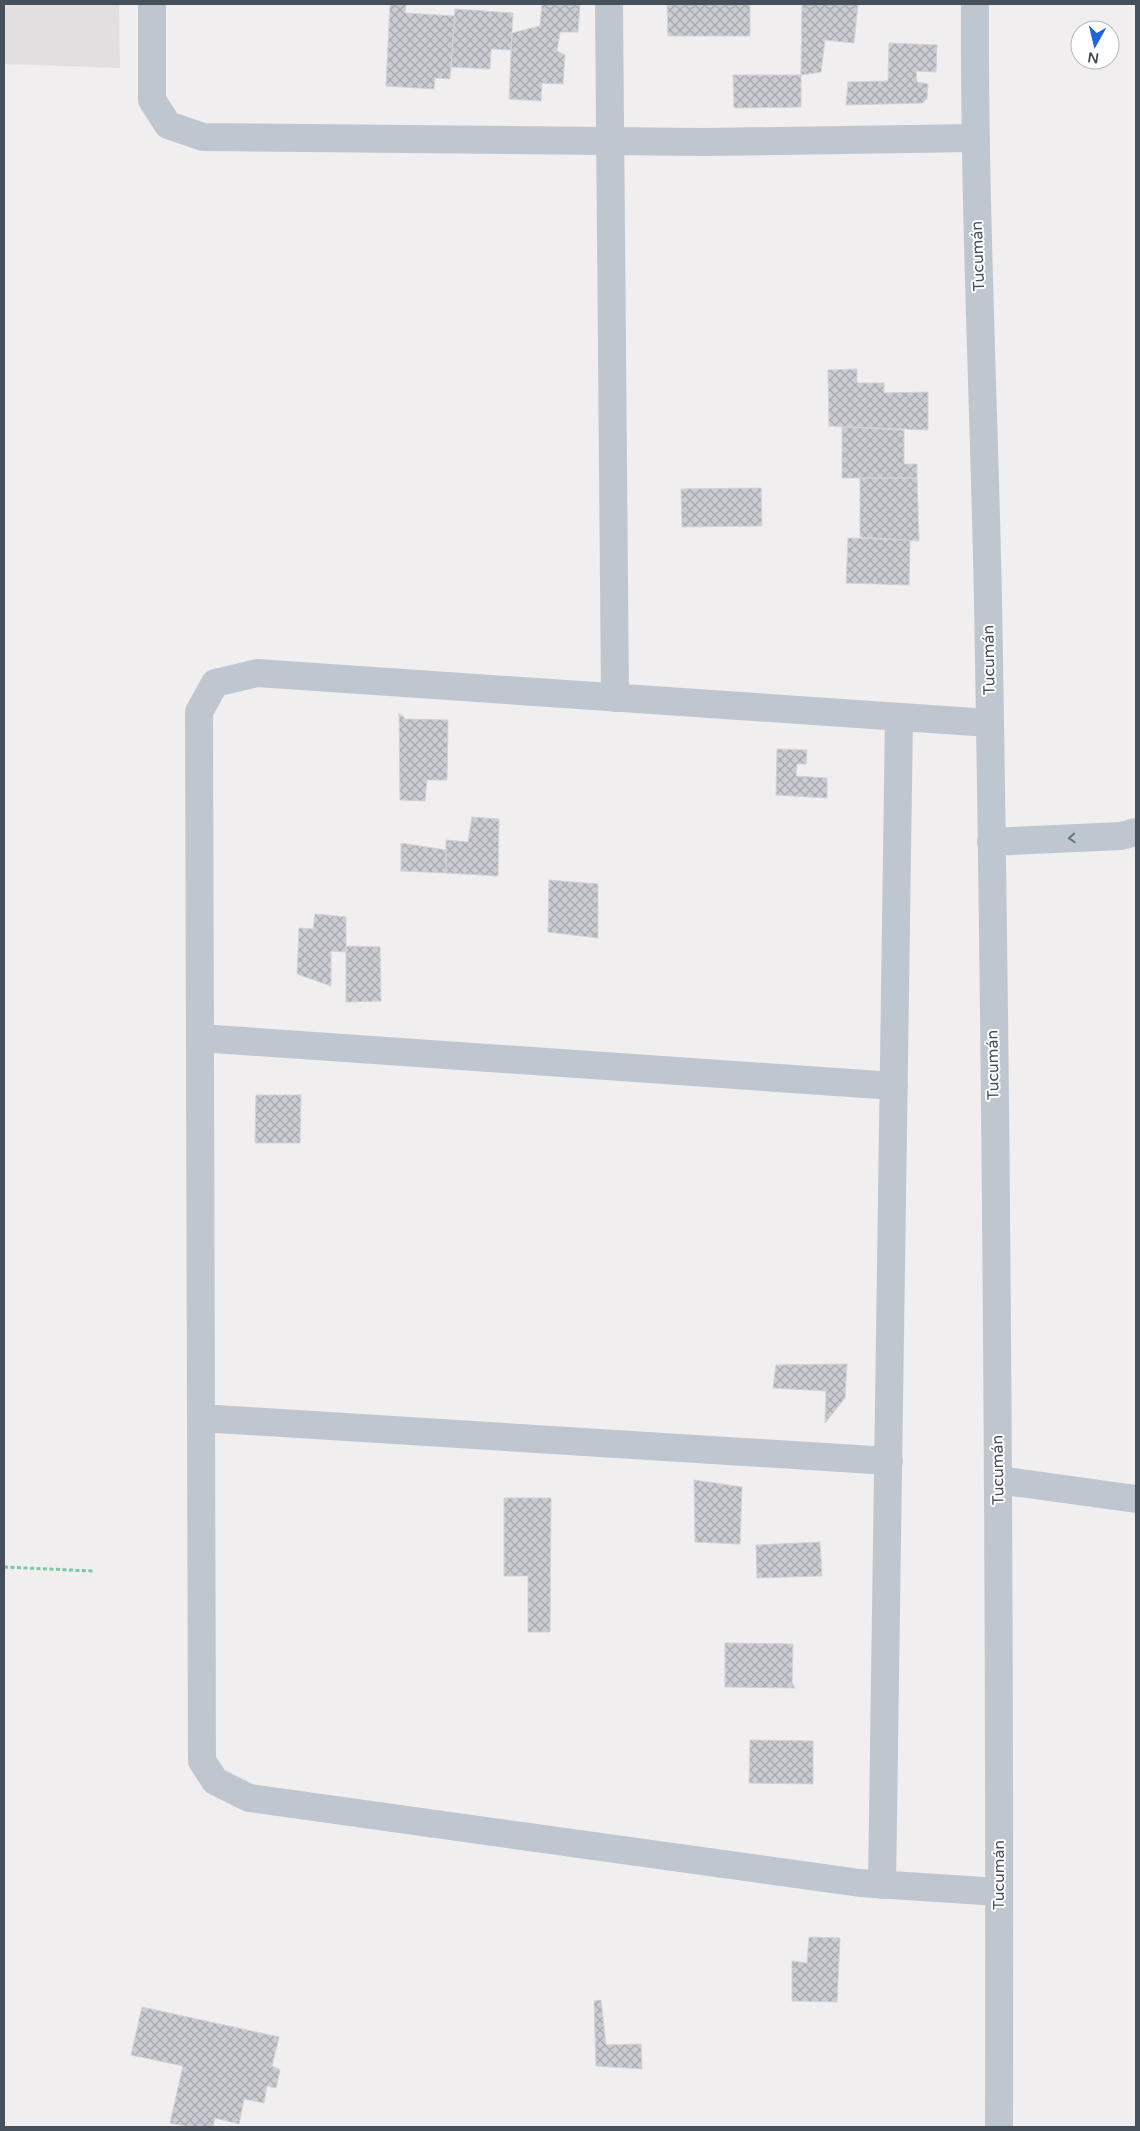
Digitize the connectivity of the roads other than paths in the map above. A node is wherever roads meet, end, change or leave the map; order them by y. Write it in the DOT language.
graph roads {
  1 [pos="152,4"];
  2 [pos="609,4"];
  3 [pos="975,4"];
  4 [pos="975,138"];
  5 [pos="612,140"];
  6 [pos="614,698"];
  7 [pos="899,717"];
  8 [pos="989,723"];
  9 [pos="1131,841"];
  10 [pos="991,842"];
  11 [pos="200,1038"];
  12 [pos="894,1086"];
  13 [pos="201,1418"];
  14 [pos="888,1461"];
  15 [pos="998,1480"];
  16 [pos="1136,1500"];
  17 [pos="882,1884"];
  18 [pos="999,1892"];
  19 [pos="999,2127"];
  1 -- 5 [label="street"];
  2 -- 5 [label="street"];
  3 -- 4 [label="street, Tucumán"];
  4 -- 5 [label="street"];
  4 -- 8 [label="street, Tucumán"];
  5 -- 6 [label="street"];
  6 -- 7 [label="street"];
  6 -- 11 [label="street"];
  7 -- 8 [label="street"];
  7 -- 12 [label="street"];
  8 -- 10 [label="street, Tucumán"];
  9 -- 10 [label="street, one-way"];
  10 -- 15 [label="street, Tucumán"];
  11 -- 12 [label="street"];
  11 -- 13 [label="street"];
  12 -- 14 [label="street"];
  13 -- 14 [label="street"];
  13 -- 17 [label="street"];
  14 -- 17 [label="street"];
  15 -- 16 [label="street"];
  15 -- 18 [label="street, Tucumán"];
  17 -- 18 [label="street"];
  18 -- 19 [label="street, Tucumán"];
}
